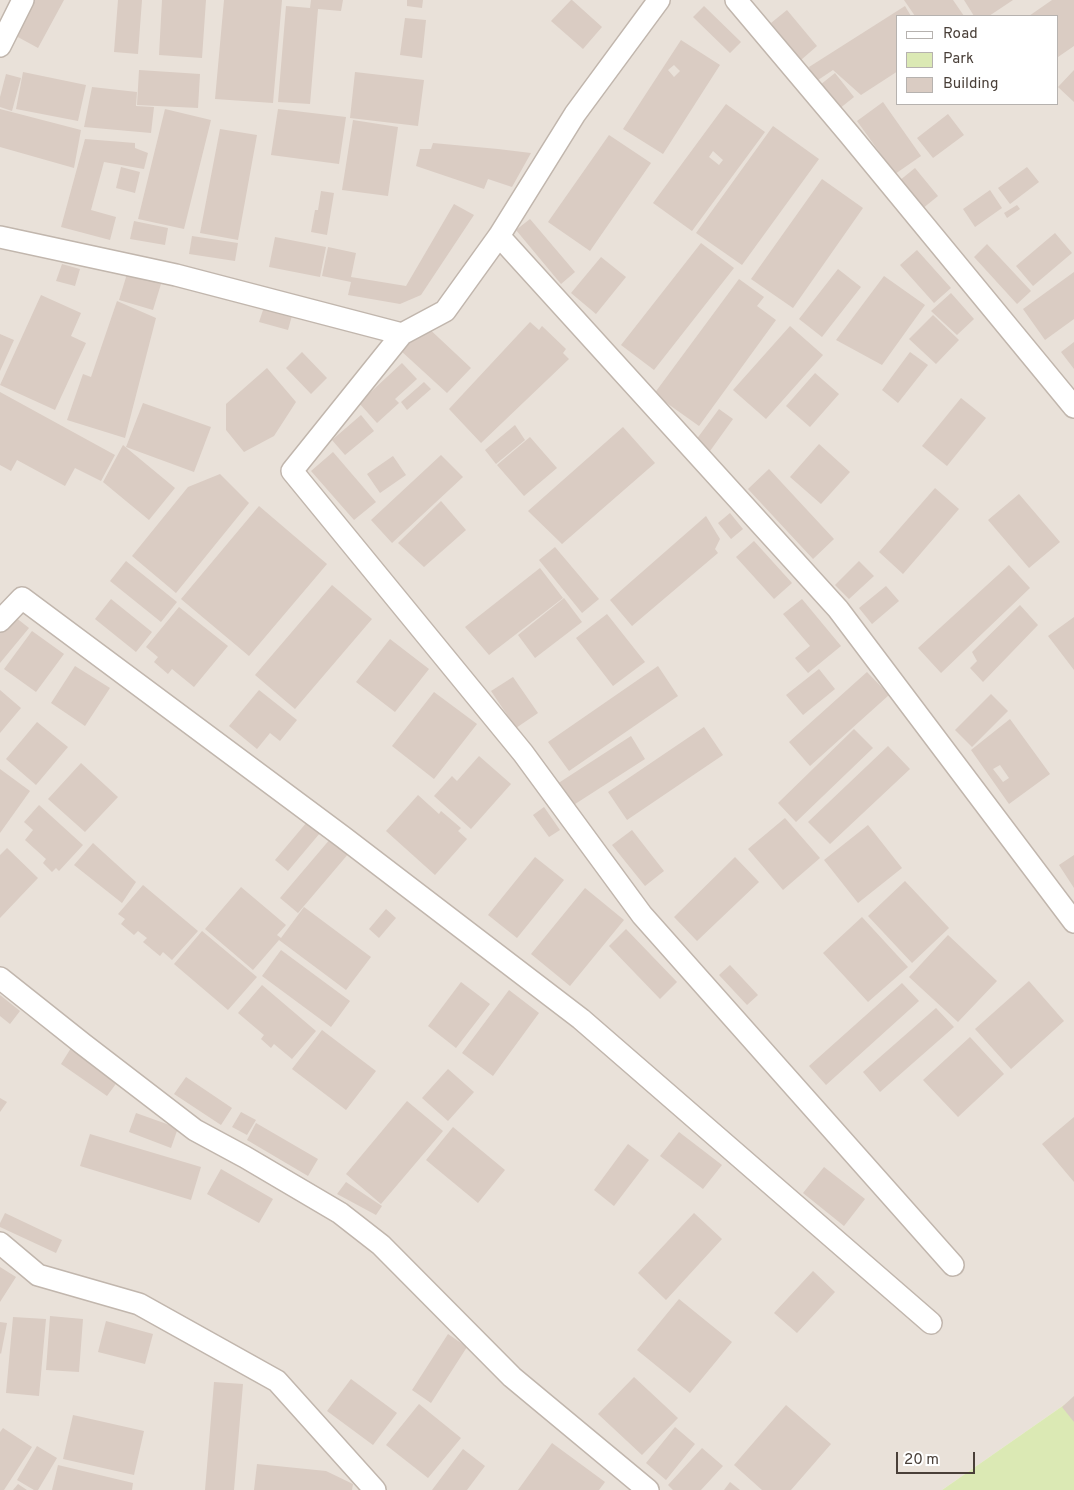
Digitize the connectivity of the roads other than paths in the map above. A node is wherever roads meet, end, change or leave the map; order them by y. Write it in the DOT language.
graph roads {
  1 [pos="24,0"];
  2 [pos="659,0"];
  3 [pos="736,0"];
  4 [pos="0,46"];
  5 [pos="500,236"];
  6 [pos="0,237"];
  7 [pos="402,334"];
  8 [pos="1074,407"];
  9 [pos="0,621"];
  10 [pos="1074,922"];
  11 [pos="0,978"];
  12 [pos="0,1243"];
  13 [pos="953,1265"];
  14 [pos="931,1324"];
  15 [pos="374,1490"];
  16 [pos="648,1490"];
  1 -- 4 [label="street"];
  2 -- 5 [label="street"];
  3 -- 8 [label="street"];
  5 -- 7 [label="street"];
  5 -- 10 [label="street"];
  6 -- 7 [label="street"];
  7 -- 13 [label="street"];
  9 -- 14 [label="street"];
  11 -- 16 [label="street"];
  12 -- 15 [label="street"];
}
